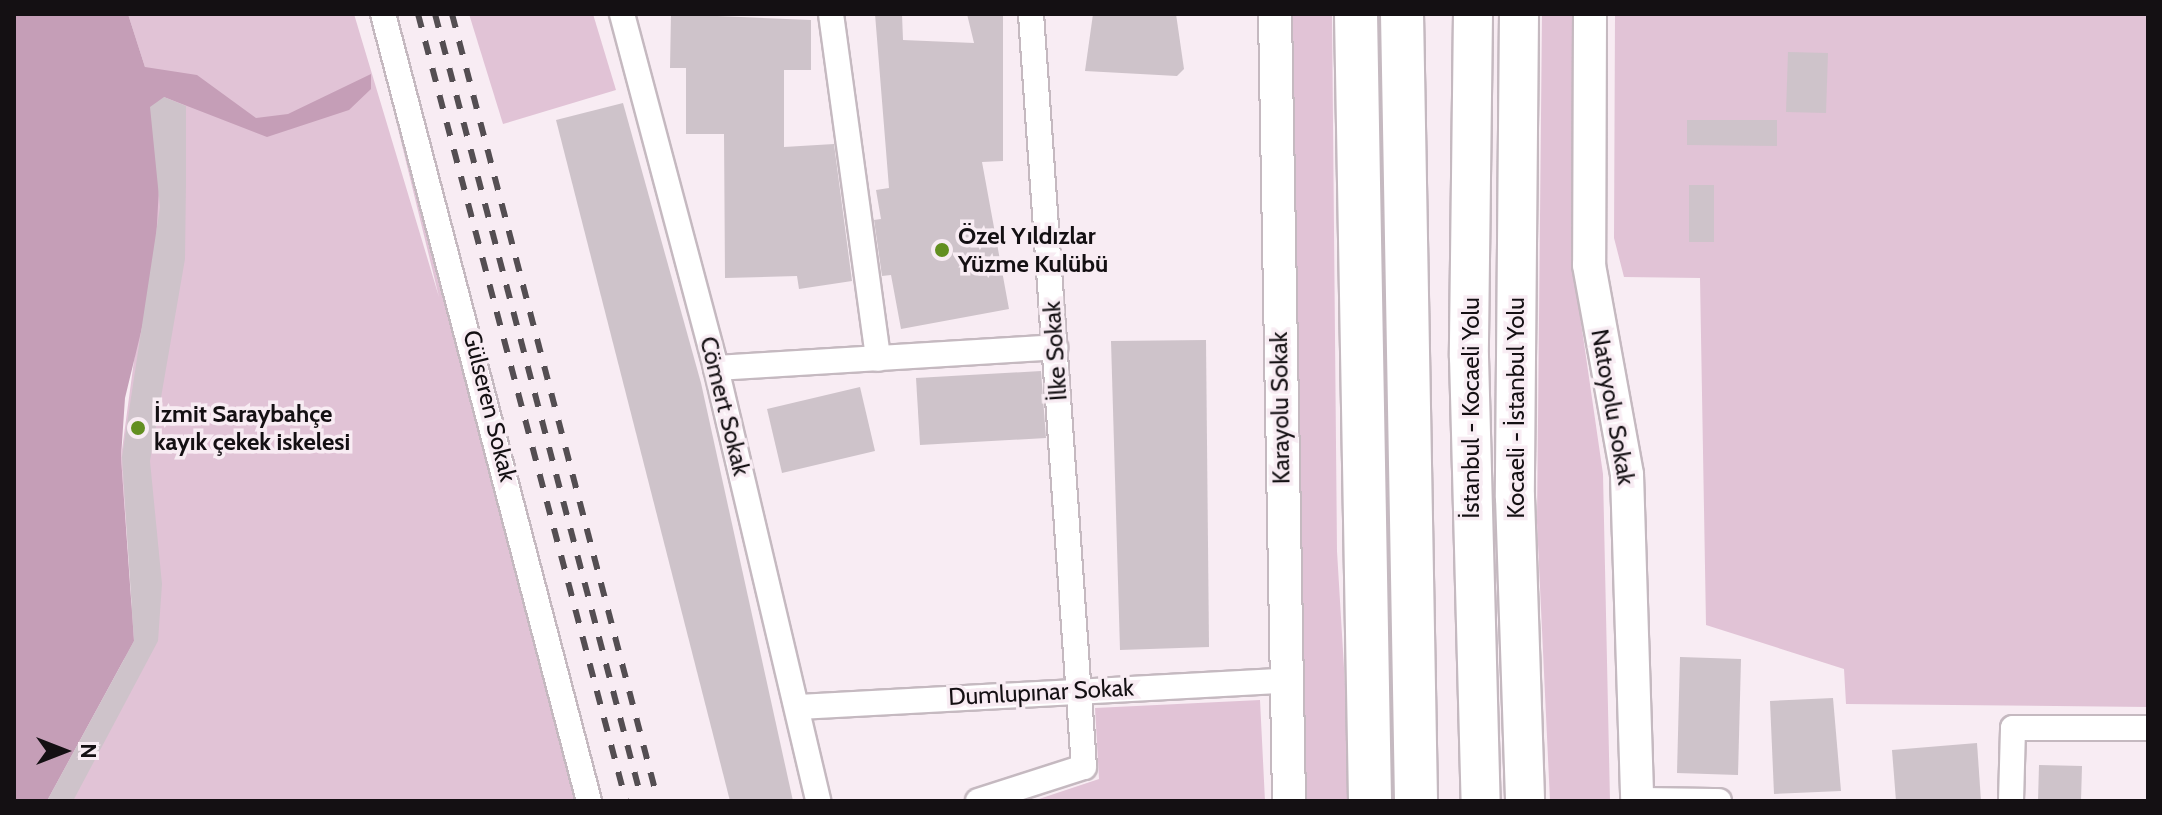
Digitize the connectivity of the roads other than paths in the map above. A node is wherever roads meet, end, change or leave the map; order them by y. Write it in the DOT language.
graph roads {
  1 [pos="383,14"];
  2 [pos="622,14"];
  3 [pos="831,14"];
  4 [pos="1031,14"];
  5 [pos="1275,14"];
  6 [pos="1356,14"];
  7 [pos="1402,14"];
  8 [pos="1473,14"];
  9 [pos="1519,14"];
  10 [pos="1590,14"];
  11 [pos="1055,347"];
  12 [pos="878,359"];
  13 [pos="716,368"];
  14 [pos="1284,681"];
  15 [pos="1080,688"];
  16 [pos="797,707"];
  17 [pos="2148,728"];
  18 [pos="1637,800"];
  19 [pos="589,801"];
  20 [pos="818,801"];
  21 [pos="978,801"];
  22 [pos="1289,801"];
  23 [pos="1370,801"];
  24 [pos="1416,801"];
  25 [pos="1481,801"];
  26 [pos="1525,801"];
  27 [pos="1719,801"];
  28 [pos="2011,801"];
  1 -- 19 [label="street, Gülseren Sokak"];
  2 -- 13 [label="street, Cömert Sokak"];
  3 -- 12 [label="street"];
  4 -- 11 [label="street, İlke Sokak"];
  5 -- 14 [label="main road, Karayolu Sokak"];
  6 -- 23 [label="highway"];
  7 -- 24 [label="highway"];
  8 -- 25 [label="highway, İstanbul - Kocaeli Yolu"];
  9 -- 26 [label="highway, Kocaeli - İstanbul Yolu"];
  10 -- 18 [label="main road, Natoyolu Sokak"];
  11 -- 12 [label="street"];
  11 -- 15 [label="street, İlke Sokak"];
  12 -- 13 [label="street"];
  13 -- 16 [label="street, Cömert Sokak"];
  14 -- 15 [label="street, Dumlupınar Sokak"];
  14 -- 22 [label="main road, Karayolu Sokak"];
  15 -- 16 [label="street, Dumlupınar Sokak"];
  15 -- 21 [label="street, İlke Sokak"];
  16 -- 20 [label="street, Cömert Sokak"];
  17 -- 28 [label="street"];
  18 -- 27 [label="street"];
}
